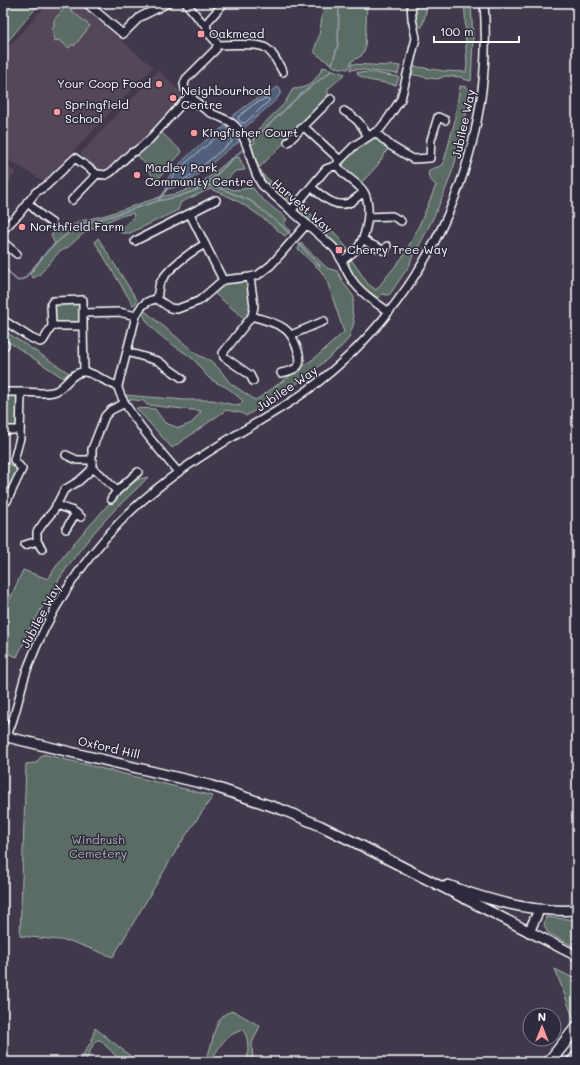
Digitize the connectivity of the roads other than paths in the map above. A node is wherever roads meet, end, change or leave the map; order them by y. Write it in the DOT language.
graph roads {
  1 [pos="86,3"];
  2 [pos="168,3"];
  3 [pos="186,3"];
  4 [pos="224,3"];
  5 [pos="411,3"];
  6 [pos="484,3"];
  7 [pos="206,25"];
  8 [pos="217,45"];
  9 [pos="283,72"];
  10 [pos="190,95"];
  11 [pos="331,98"];
  12 [pos="344,111"];
  13 [pos="445,120"];
  14 [pos="304,126"];
  15 [pos="376,132"];
  16 [pos="368,137"];
  17 [pos="288,142"];
  18 [pos="338,162"];
  19 [pos="97,174"];
  20 [pos="311,187"];
  21 [pos="364,192"];
  22 [pos="72,200"];
  23 [pos="216,200"];
  24 [pos="27,202"];
  25 [pos="291,211"];
  26 [pos="190,214"];
  27 [pos="368,216"];
  28 [pos="401,221"];
  29 [pos="52,222"];
  30 [pos="307,224"];
  31 [pos="3,230"];
  32 [pos="363,239"];
  33 [pos="135,241"];
  34 [pos="3,242"];
  35 [pos="205,244"];
  36 [pos="388,246"];
  37 [pos="17,254"];
  38 [pos="342,261"];
  39 [pos="250,277"];
  40 [pos="223,280"];
  41 [pos="157,299"];
  42 [pos="389,312"];
  43 [pos="83,313"];
  44 [pos="136,316"];
  45 [pos="252,316"];
  46 [pos="3,320"];
  47 [pos="324,321"];
  48 [pos="52,326"];
  49 [pos="83,326"];
  50 [pos="291,335"];
  51 [pos="127,352"];
  52 [pos="84,372"];
  53 [pos="281,374"];
  54 [pos="182,378"];
  55 [pos="253,381"];
  56 [pos="118,386"];
  57 [pos="3,392"];
  58 [pos="22,392"];
  59 [pos="125,403"];
  60 [pos="3,430"];
  61 [pos="20,430"];
  62 [pos="66,455"];
  63 [pos="92,464"];
  64 [pos="138,472"];
  65 [pos="178,472"];
  66 [pos="117,491"];
  67 [pos="3,499"];
  68 [pos="111,499"];
  69 [pos="56,505"];
  70 [pos="66,529"];
  71 [pos="36,541"];
  72 [pos="25,545"];
  73 [pos="42,549"];
  74 [pos="4,738"];
  75 [pos="426,880"];
  76 [pos="539,910"];
  77 [pos="577,910"];
  78 [pos="529,932"];
  79 [pos="577,956"];
  80 [pos="577,1027"];
  81 [pos="577,1057"];
  82 [pos="549,1062"];
  83 [pos="572,1062"];
  1 -- 2 [label="street"];
  3 -- 7 [label="street"];
  4 -- 7 [label="street"];
  5 -- 15 [label="street"];
  6 -- 42 [label="street, Jubilee Way"];
  7 -- 8 [label="street"];
  8 -- 9 [label="street"];
  8 -- 10 [label="street"];
  10 -- 19 [label="street"];
  10 -- 25 [label="street, Harvest Way"];
  11 -- 14 [label="street"];
  12 -- 16 [label="street"];
  13 -- 15 [label="street"];
  14 -- 17 [label="street"];
  14 -- 18 [label="street"];
  15 -- 16 [label="street"];
  16 -- 18 [label="street"];
  18 -- 20 [label="street"];
  18 -- 21 [label="street"];
  19 -- 22 [label="street"];
  19 -- 24 [label="street"];
  20 -- 21 [label="street"];
  20 -- 25 [label="street"];
  21 -- 27 [label="street"];
  23 -- 26 [label="street"];
  24 -- 29 [label="street"];
  24 -- 31 [label="street"];
  25 -- 30 [label="street, Harvest Way"];
  26 -- 33 [label="street"];
  26 -- 35 [label="street"];
  27 -- 28 [label="street"];
  27 -- 32 [label="street"];
  30 -- 38 [label="street, Harvest Way"];
  30 -- 39 [label="street"];
  32 -- 36 [label="street"];
  32 -- 38 [label="street"];
  34 -- 37 [label="street"];
  35 -- 40 [label="street"];
  35 -- 41 [label="street"];
  38 -- 42 [label="street, Harvest Way"];
  39 -- 40 [label="street"];
  39 -- 45 [label="street"];
  40 -- 41 [label="street"];
  41 -- 44 [label="street"];
  42 -- 65 [label="street, Jubilee Way"];
  43 -- 44 [label="street"];
  43 -- 48 [label="street"];
  43 -- 49 [label="street"];
  44 -- 51 [label="street"];
  45 -- 50 [label="street"];
  45 -- 55 [label="street"];
  46 -- 48 [label="street"];
  47 -- 50 [label="street"];
  48 -- 49 [label="street"];
  49 -- 52 [label="street"];
  50 -- 53 [label="street"];
  51 -- 54 [label="street"];
  51 -- 56 [label="street"];
  52 -- 56 [label="street"];
  52 -- 58 [label="street"];
  56 -- 59 [label="street"];
  57 -- 58 [label="street"];
  58 -- 61 [label="street"];
  59 -- 63 [label="street"];
  59 -- 65 [label="street"];
  60 -- 61 [label="street"];
  61 -- 67 [label="street"];
  62 -- 63 [label="street"];
  63 -- 66 [label="street"];
  63 -- 69 [label="street"];
  64 -- 66 [label="street"];
  65 -- 74 [label="street, Jubilee Way"];
  66 -- 68 [label="street"];
  69 -- 70 [label="street"];
  69 -- 71 [label="street"];
  71 -- 72 [label="street"];
  71 -- 73 [label="street"];
  74 -- 75 [label="main road, Oxford Hill"];
  75 -- 76 [label="main road"];
  75 -- 78 [label="main road, Oxford Hill"];
  76 -- 77 [label="main road"];
  76 -- 78 [label="main road"];
  78 -- 79 [label="main road, Oxford Hill"];
  80 -- 82 [label="highway"];
  81 -- 83 [label="highway"];
}
